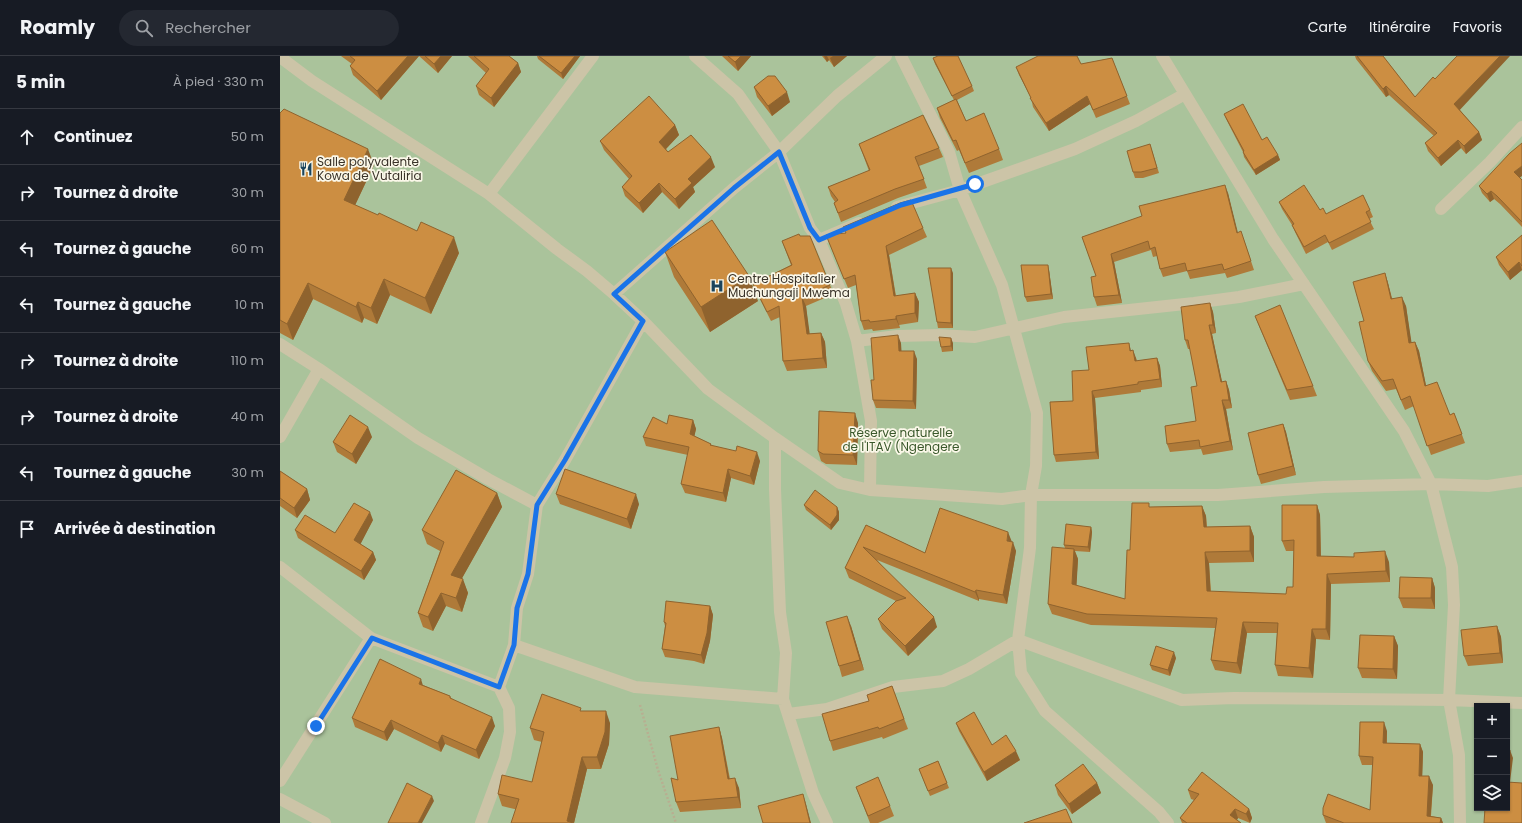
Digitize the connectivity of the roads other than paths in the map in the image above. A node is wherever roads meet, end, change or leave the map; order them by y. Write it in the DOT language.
graph roads {
  1 [pos="593,56"];
  2 [pos="695,56"];
  3 [pos="886,56"];
  4 [pos="901,56"];
  5 [pos="1162,56"];
  6 [pos="280,57"];
  7 [pos="1185,94"];
  8 [pos="1522,127"];
  9 [pos="779,152"];
  10 [pos="960,190"];
  11 [pos="489,194"];
  12 [pos="1441,209"];
  13 [pos="887,211"];
  14 [pos="866,220"];
  15 [pos="819,240"];
  16 [pos="1304,284"];
  17 [pos="614,294"];
  18 [pos="643,321"];
  19 [pos="1014,328"];
  20 [pos="857,341"];
  21 [pos="280,344"];
  22 [pos="319,369"];
  23 [pos="280,437"];
  24 [pos="775,438"];
  25 [pos="1522,481"];
  26 [pos="1431,484"];
  27 [pos="870,490"];
  28 [pos="1031,495"];
  29 [pos="537,505"];
  30 [pos="280,568"];
  31 [pos="372,638"];
  32 [pos="1018,640"];
  33 [pos="514,645"];
  34 [pos="499,687"];
  35 [pos="783,699"];
  36 [pos="1449,700"];
  37 [pos="1522,702"];
  38 [pos="788,714"];
  39 [pos="280,781"];
  40 [pos="280,799"];
  41 [pos="325,823"];
  42 [pos="481,823"];
  43 [pos="827,823"];
  44 [pos="1168,823"];
  45 [pos="1460,823"];
  1 -- 11 [label="street"];
  2 -- 9 [label="street"];
  3 -- 9 [label="street"];
  4 -- 10 [label="street"];
  5 -- 7 [label="street"];
  6 -- 11 [label="street"];
  7 -- 10 [label="street"];
  7 -- 16 [label="street"];
  8 -- 12 [label="street"];
  9 -- 15 [label="street"];
  9 -- 17 [label="street"];
  10 -- 13 [label="street"];
  10 -- 19 [label="street"];
  11 -- 17 [label="street"];
  14 -- 15 [label="street"];
  15 -- 20 [label="street"];
  16 -- 19 [label="street"];
  16 -- 26 [label="street"];
  17 -- 18 [label="street"];
  18 -- 24 [label="street"];
  18 -- 29 [label="street"];
  19 -- 20 [label="street"];
  19 -- 28 [label="street"];
  20 -- 27 [label="street"];
  21 -- 22 [label="street"];
  22 -- 23 [label="street"];
  22 -- 29 [label="street"];
  24 -- 27 [label="street"];
  24 -- 35 [label="street"];
  25 -- 26 [label="street"];
  26 -- 28 [label="street"];
  26 -- 36 [label="street"];
  27 -- 28 [label="street"];
  28 -- 32 [label="street"];
  29 -- 33 [label="street"];
  30 -- 31 [label="street"];
  31 -- 34 [label="street"];
  31 -- 39 [label="street"];
  32 -- 36 [label="street"];
  32 -- 38 [label="street"];
  32 -- 44 [label="street"];
  33 -- 34 [label="street"];
  33 -- 35 [label="street"];
  34 -- 42 [label="street"];
  35 -- 38 [label="street"];
  36 -- 37 [label="street"];
  36 -- 45 [label="street"];
  38 -- 43 [label="street"];
  40 -- 41 [label="street"];
}
